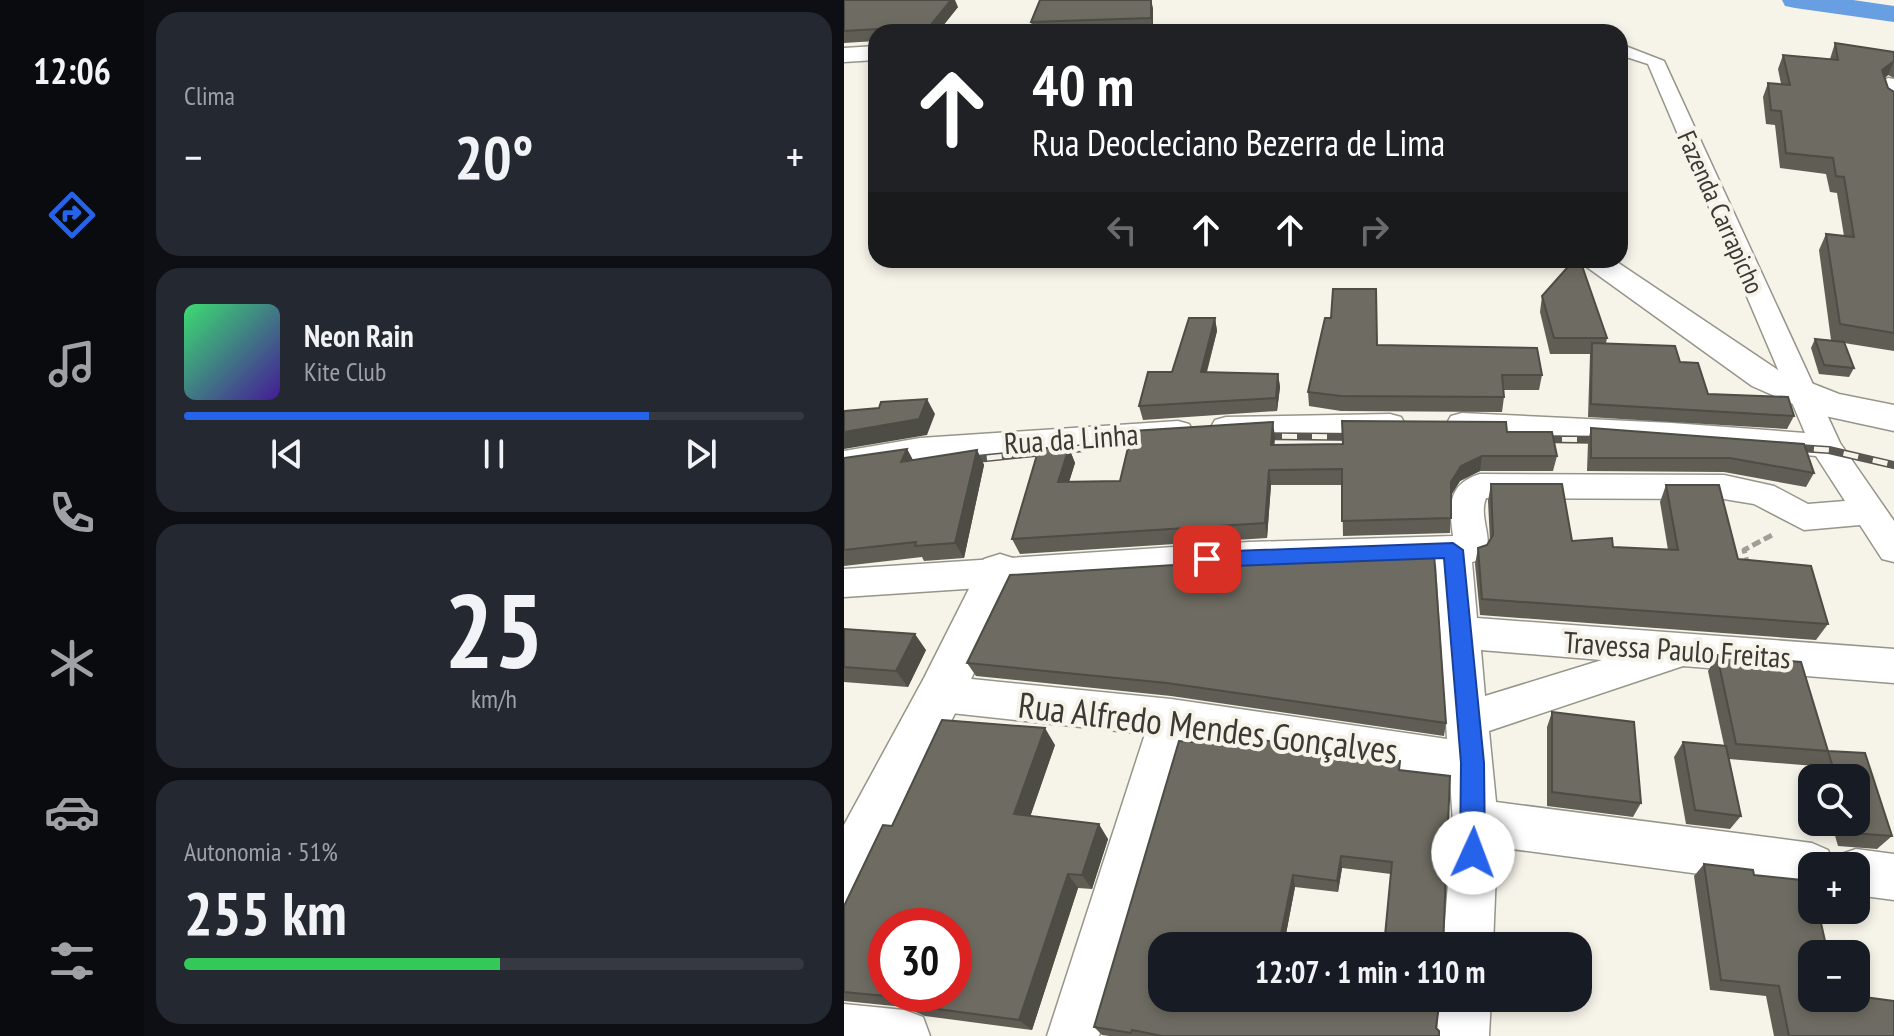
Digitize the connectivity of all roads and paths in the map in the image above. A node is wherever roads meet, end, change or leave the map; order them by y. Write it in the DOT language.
graph roads {
  1 [pos="1628,52"];
  2 [pos="868,54"];
  3 [pos="844,55"];
  4 [pos="1605,268"];
  5 [pos="1801,396"];
  6 [pos="1894,418"];
  7 [pos="1826,446"];
  8 [pos="844,462"];
  9 [pos="1869,512"];
  10 [pos="1894,549"];
  11 [pos="1453,550"];
  12 [pos="1744,550"];
  13 [pos="1000,571"];
  14 [pos="1751,581"];
  15 [pos="844,583"];
  16 [pos="1461,633"];
  17 [pos="1684,652"];
  18 [pos="1894,666"];
  19 [pos="942,694"];
  20 [pos="1171,718"];
  21 [pos="1469,719"];
  22 [pos="1472,763"];
  23 [pos="1475,822"];
  24 [pos="1798,864"];
  25 [pos="1870,874"];
  26 [pos="1894,877"];
  27 [pos="844,883"];
  28 [pos="1469,932"];
  29 [pos="1464,1012"];
  30 [pos="844,1030"];
  31 [pos="904,1036"];
  32 [pos="1073,1036"];
  33 [pos="1463,1036"];
  1 -- 5 [label="street, Fazenda Carrapicho"];
  2 -- 3 [label="main road"];
  4 -- 5 [label="main road"];
  5 -- 6 [label="main road"];
  5 -- 7 [label="street, Fazenda Carrapicho"];
  7 -- 8 [label="street, Rua da Linha"];
  7 -- 9 [label="street, Fazenda Carrapicho"];
  9 -- 10 [label="street, Fazenda Carrapicho"];
  9 -- 11 [label="street"];
  11 -- 13 [label="street"];
  11 -- 16 [label="street"];
  12 -- 14 [label="path"];
  13 -- 15 [label="street"];
  13 -- 19 [label="street"];
  16 -- 17 [label="street, Travessa Paulo Freitas"];
  16 -- 21 [label="street"];
  17 -- 18 [label="street, Travessa Paulo Freitas"];
  17 -- 21 [label="street"];
  19 -- 20 [label="street, Rua Alfredo Mendes Gonçalves"];
  19 -- 27 [label="street"];
  20 -- 22 [label="street, Rua Alfredo Mendes Gonçalves"];
  20 -- 32 [label="street"];
  21 -- 22 [label="street"];
  22 -- 23 [label="street"];
  23 -- 24 [label="street"];
  23 -- 28 [label="street"];
  25 -- 26 [label="street"];
  29 -- 33 [label="street"];
  30 -- 31 [label="street"];
}
